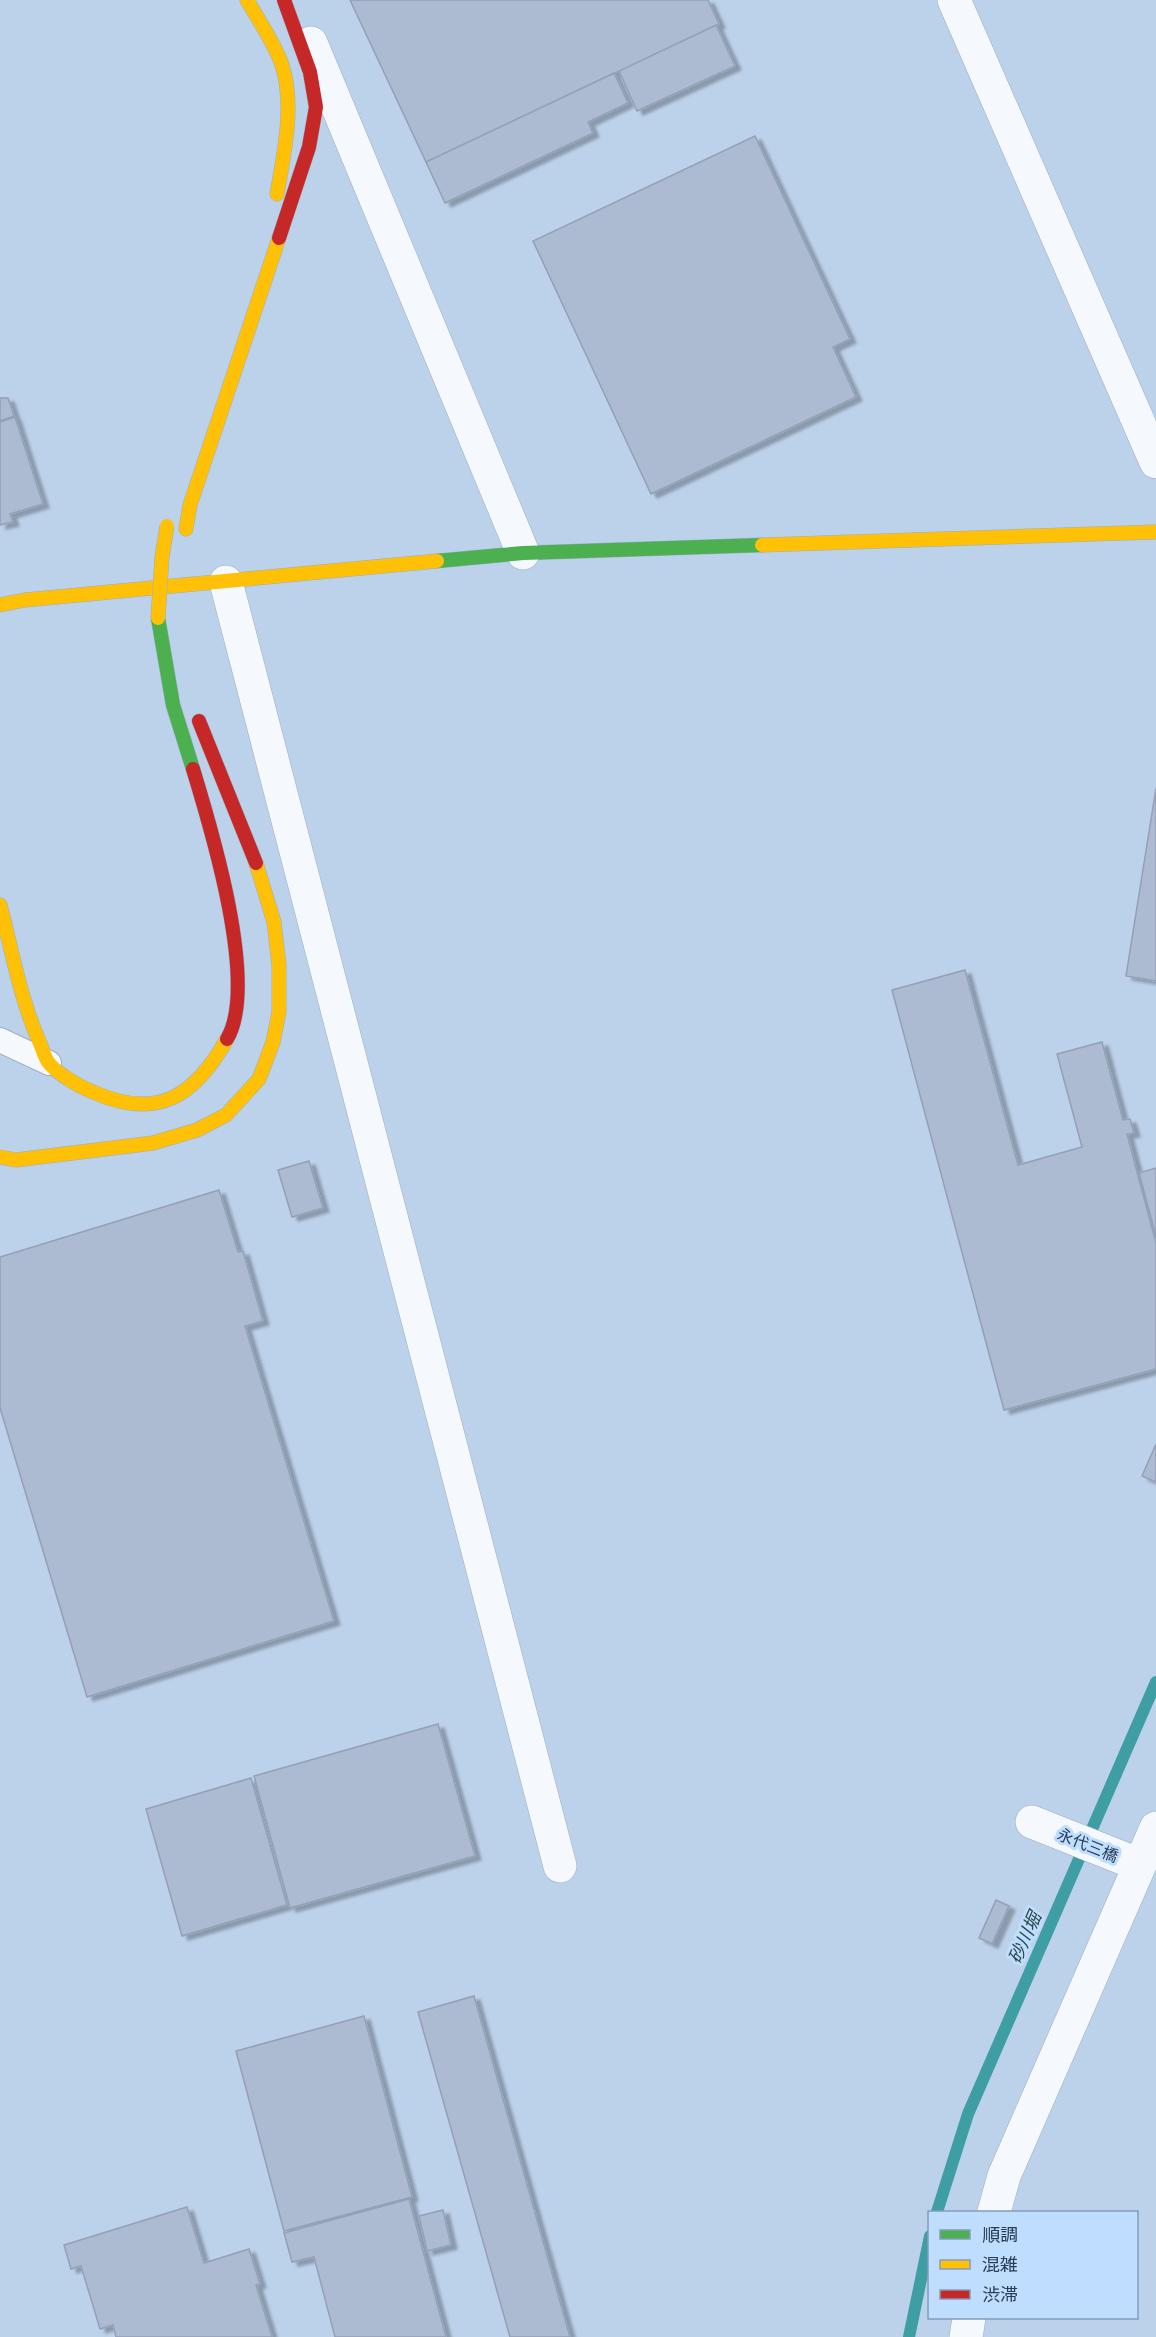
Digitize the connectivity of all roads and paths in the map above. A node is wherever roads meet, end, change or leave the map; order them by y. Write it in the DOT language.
graph roads {
  1 [pos="247,0"];
  2 [pos="284,0"];
  3 [pos="293,0"];
  4 [pos="954,0"];
  5 [pos="272,212"];
  6 [pos="1156,462"];
  7 [pos="169,511"];
  8 [pos="1156,532"];
  9 [pos="183,546"];
  10 [pos="523,553"];
  11 [pos="179,575"];
  12 [pos="225,582"];
  13 [pos="177,596"];
  14 [pos="0,605"];
  15 [pos="196,713"];
  16 [pos="0,906"];
  17 [pos="0,1040"];
  18 [pos="49,1063"];
  19 [pos="0,1157"];
  20 [pos="1041,1826"];
  21 [pos="1156,1828"];
  22 [pos="1133,1862"];
  23 [pos="560,1866"];
  24 [pos="994,2211"];
  25 [pos="969,2319"];
  26 [pos="966,2337"];
  1 -- 5 [label="main road"];
  2 -- 9 [label="main road"];
  3 -- 10 [label="street"];
  4 -- 6 [label="street"];
  7 -- 18 [label="main road, bridge"];
  8 -- 10 [label="main road"];
  10 -- 12 [label="main road"];
  11 -- 13 [label="main road"];
  12 -- 14 [label="main road"];
  12 -- 23 [label="street"];
  15 -- 19 [label="main road"];
  16 -- 18 [label="main road"];
  17 -- 18 [label="lane"];
  20 -- 22 [label="street, 永代三橋"];
  21 -- 22 [label="street"];
  22 -- 24 [label="street"];
  25 -- 26 [label="street"];
}
